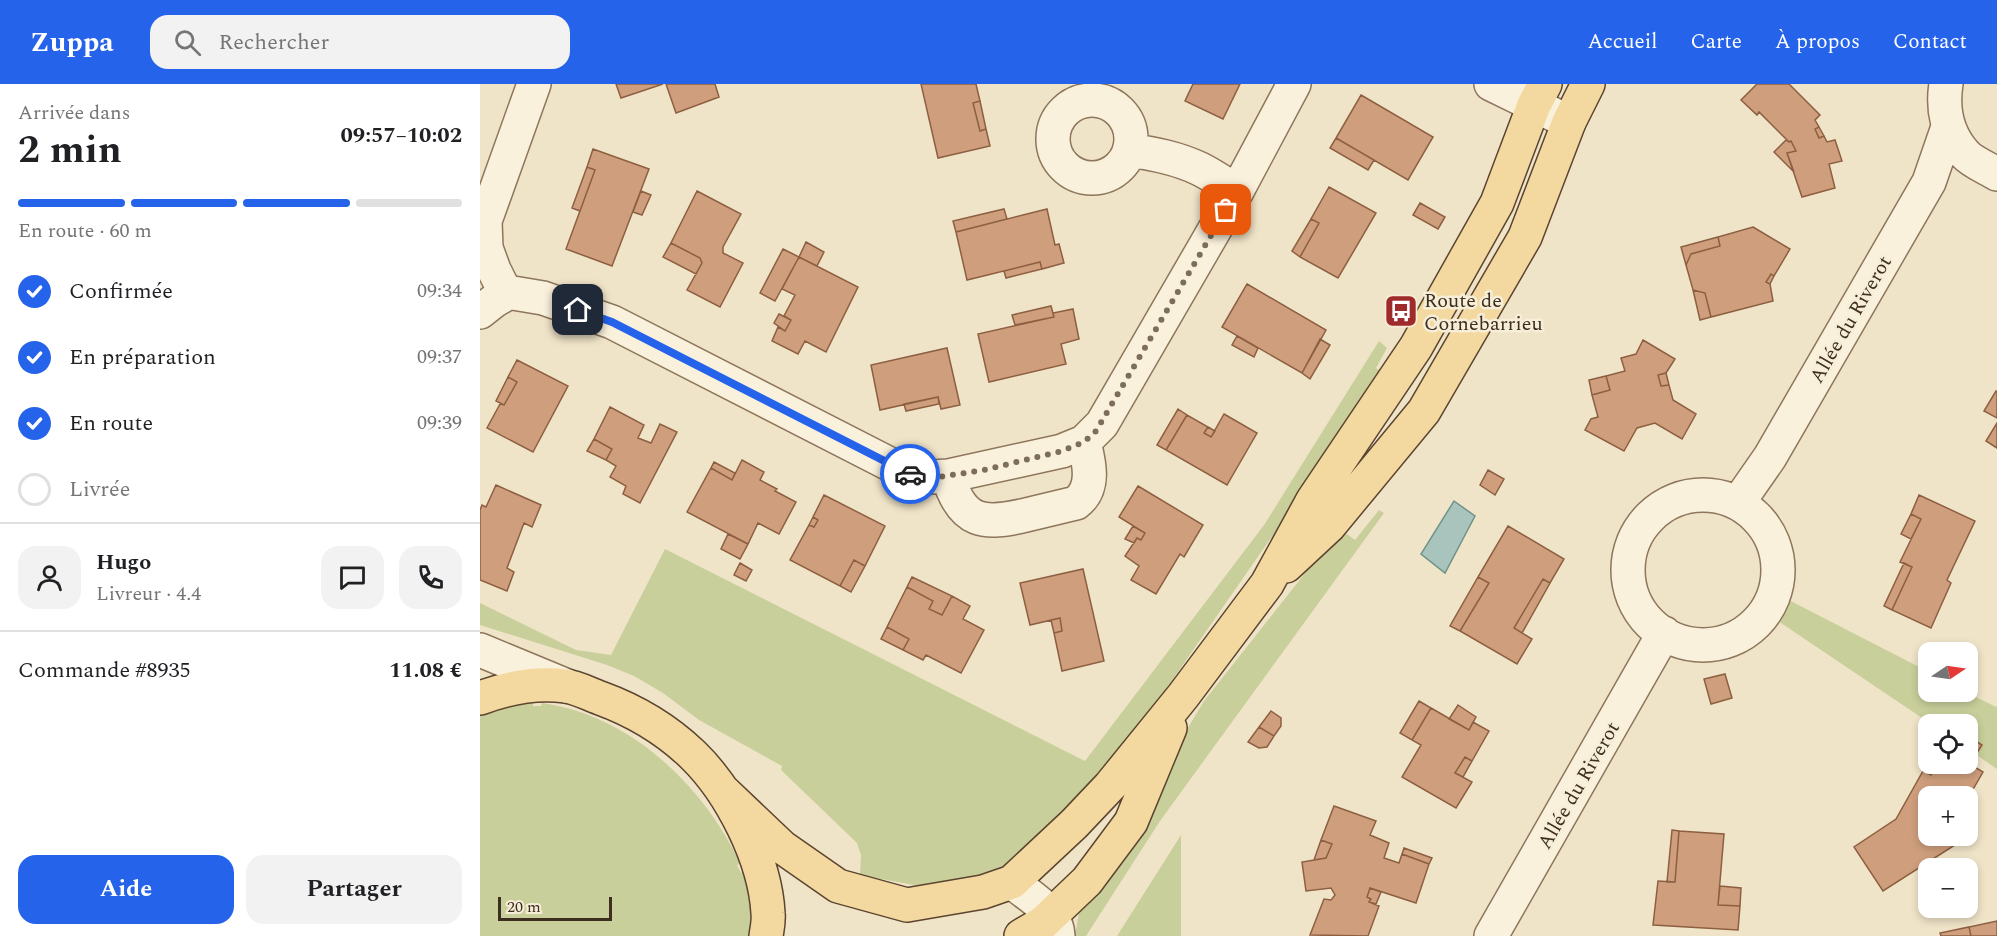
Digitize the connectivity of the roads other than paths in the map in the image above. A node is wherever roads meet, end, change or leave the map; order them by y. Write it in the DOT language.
graph roads {
  1 [pos="534,84"];
  2 [pos="1294,84"];
  3 [pos="1491,84"];
  4 [pos="1588,84"];
  5 [pos="1540,94"];
  6 [pos="1939,99"];
  7 [pos="1569,122"];
  8 [pos="1130,150"];
  9 [pos="1997,174"];
  10 [pos="1237,191"];
  11 [pos="493,303"];
  12 [pos="1084,442"];
  13 [pos="948,476"];
  14 [pos="1738,503"];
  15 [pos="1267,584"];
  16 [pos="1664,633"];
  17 [pos="480,650"];
  18 [pos="567,686"];
  19 [pos="1183,696"];
  20 [pos="480,698"];
  21 [pos="722,790"];
  22 [pos="1012,882"];
  23 [pos="1055,925"];
  24 [pos="766,936"];
  25 [pos="1021,936"];
  26 [pos="1491,936"];
  1 -- 11 [label="street"];
  2 -- 10 [label="street"];
  3 -- 5 [label="street"];
  4 -- 7 [label="main road"];
  5 -- 7 [label="street"];
  5 -- 15 [label="main road"];
  6 -- 9 [label="street, Allée du Riverot"];
  6 -- 14 [label="street, Allée du Riverot"];
  7 -- 15 [label="main road"];
  8 -- 10 [label="street"];
  10 -- 12 [label="street"];
  11 -- 13 [label="street"];
  12 -- 13 [label="street"];
  12 -- 13 [label="street"];
  14 -- 16 [label="street"];
  14 -- 16 [label="street"];
  15 -- 19 [label="main road"];
  16 -- 26 [label="street, Allée du Riverot"];
  17 -- 18 [label="street"];
  18 -- 20 [label="main road"];
  18 -- 21 [label="main road"];
  19 -- 22 [label="main road"];
  19 -- 23 [label="main road"];
  21 -- 22 [label="main road"];
  21 -- 24 [label="main road"];
  22 -- 23 [label="street"];
  23 -- 25 [label="main road"];
}
